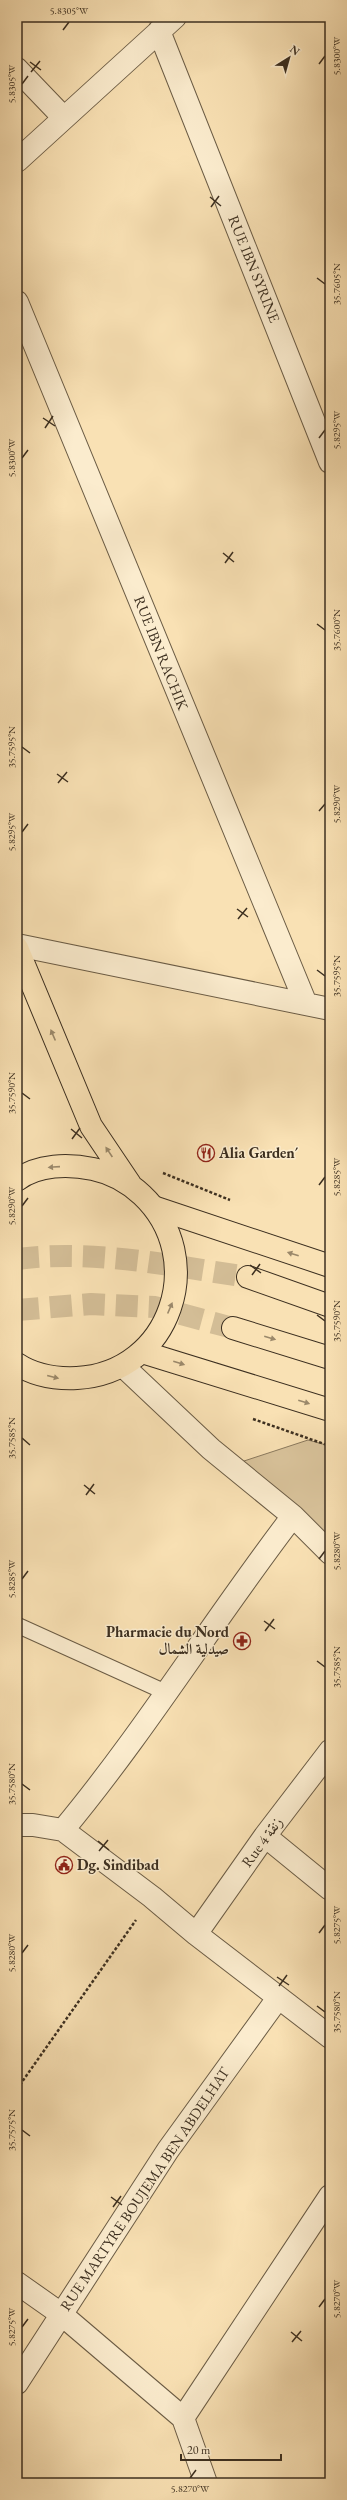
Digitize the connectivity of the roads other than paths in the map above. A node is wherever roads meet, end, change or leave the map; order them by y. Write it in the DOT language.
graph roads {
  1 [pos="167,24"];
  2 [pos="17,69"];
  3 [pos="64,118"];
  4 [pos="17,160"];
  5 [pos="17,302"];
  6 [pos="330,462"];
  7 [pos="17,945"];
  8 [pos="17,948"];
  9 [pos="306,1004"];
  10 [pos="330,1009"];
  11 [pos="17,1180"];
  12 [pos="131,1185"];
  13 [pos="156,1208"];
  14 [pos="330,1266"];
  15 [pos="248,1277"];
  16 [pos="330,1306"];
  17 [pos="233,1328"];
  18 [pos="142,1352"];
  19 [pos="330,1358"];
  20 [pos="17,1364"];
  21 [pos="123,1366"];
  22 [pos="330,1410"];
  23 [pos="293,1516"];
  24 [pos="330,1553"];
  25 [pos="17,1625"];
  26 [pos="165,1692"];
  27 [pos="330,1751"];
  28 [pos="17,1825"];
  29 [pos="63,1830"];
  30 [pos="265,1836"];
  31 [pos="330,1889"];
  32 [pos="196,1934"];
  33 [pos="278,1998"];
  34 [pos="330,2037"];
  35 [pos="330,2196"];
  36 [pos="17,2283"];
  37 [pos="61,2314"];
  38 [pos="17,2382"];
  39 [pos="183,2418"];
  40 [pos="206,2483"];
  1 -- 3 [label="street"];
  1 -- 6 [label="street, RUE IBN SYRINE"];
  2 -- 3 [label="street"];
  3 -- 4 [label="street"];
  5 -- 9 [label="street, RUE IBN RACHIK"];
  7 -- 9 [label="street"];
  12 -- 8 [label="main road, one-way"];
  9 -- 10 [label="street"];
  12 -- 11 [label="main road, one-way"];
  12 -- 13 [label="main road"];
  14 -- 13 [label="main road, one-way"];
  18 -- 13 [label="main road, one-way"];
  15 -- 16 [label="main road"];
  17 -- 19 [label="main road, one-way"];
  18 -- 21 [label="main road"];
  18 -- 22 [label="main road, one-way"];
  20 -- 21 [label="main road, one-way"];
  21 -- 23 [label="street"];
  23 -- 24 [label="street"];
  23 -- 26 [label="street"];
  25 -- 26 [label="lane"];
  26 -- 29 [label="street"];
  27 -- 30 [label="street, Rue 4 زنقة"];
  28 -- 29 [label="street"];
  29 -- 32 [label="street"];
  30 -- 31 [label="street"];
  30 -- 32 [label="street, Rue 4 زنقة"];
  32 -- 33 [label="street"];
  33 -- 34 [label="street"];
  33 -- 37 [label="street, RUE MARTYRE BOUJEMA BEN ABDELHAT"];
  35 -- 39 [label="street"];
  36 -- 37 [label="street"];
  37 -- 38 [label="street, RUE MARTYRE BOUJEMA BEN ABDELHAT"];
  37 -- 39 [label="street"];
  39 -- 40 [label="street"];
}
